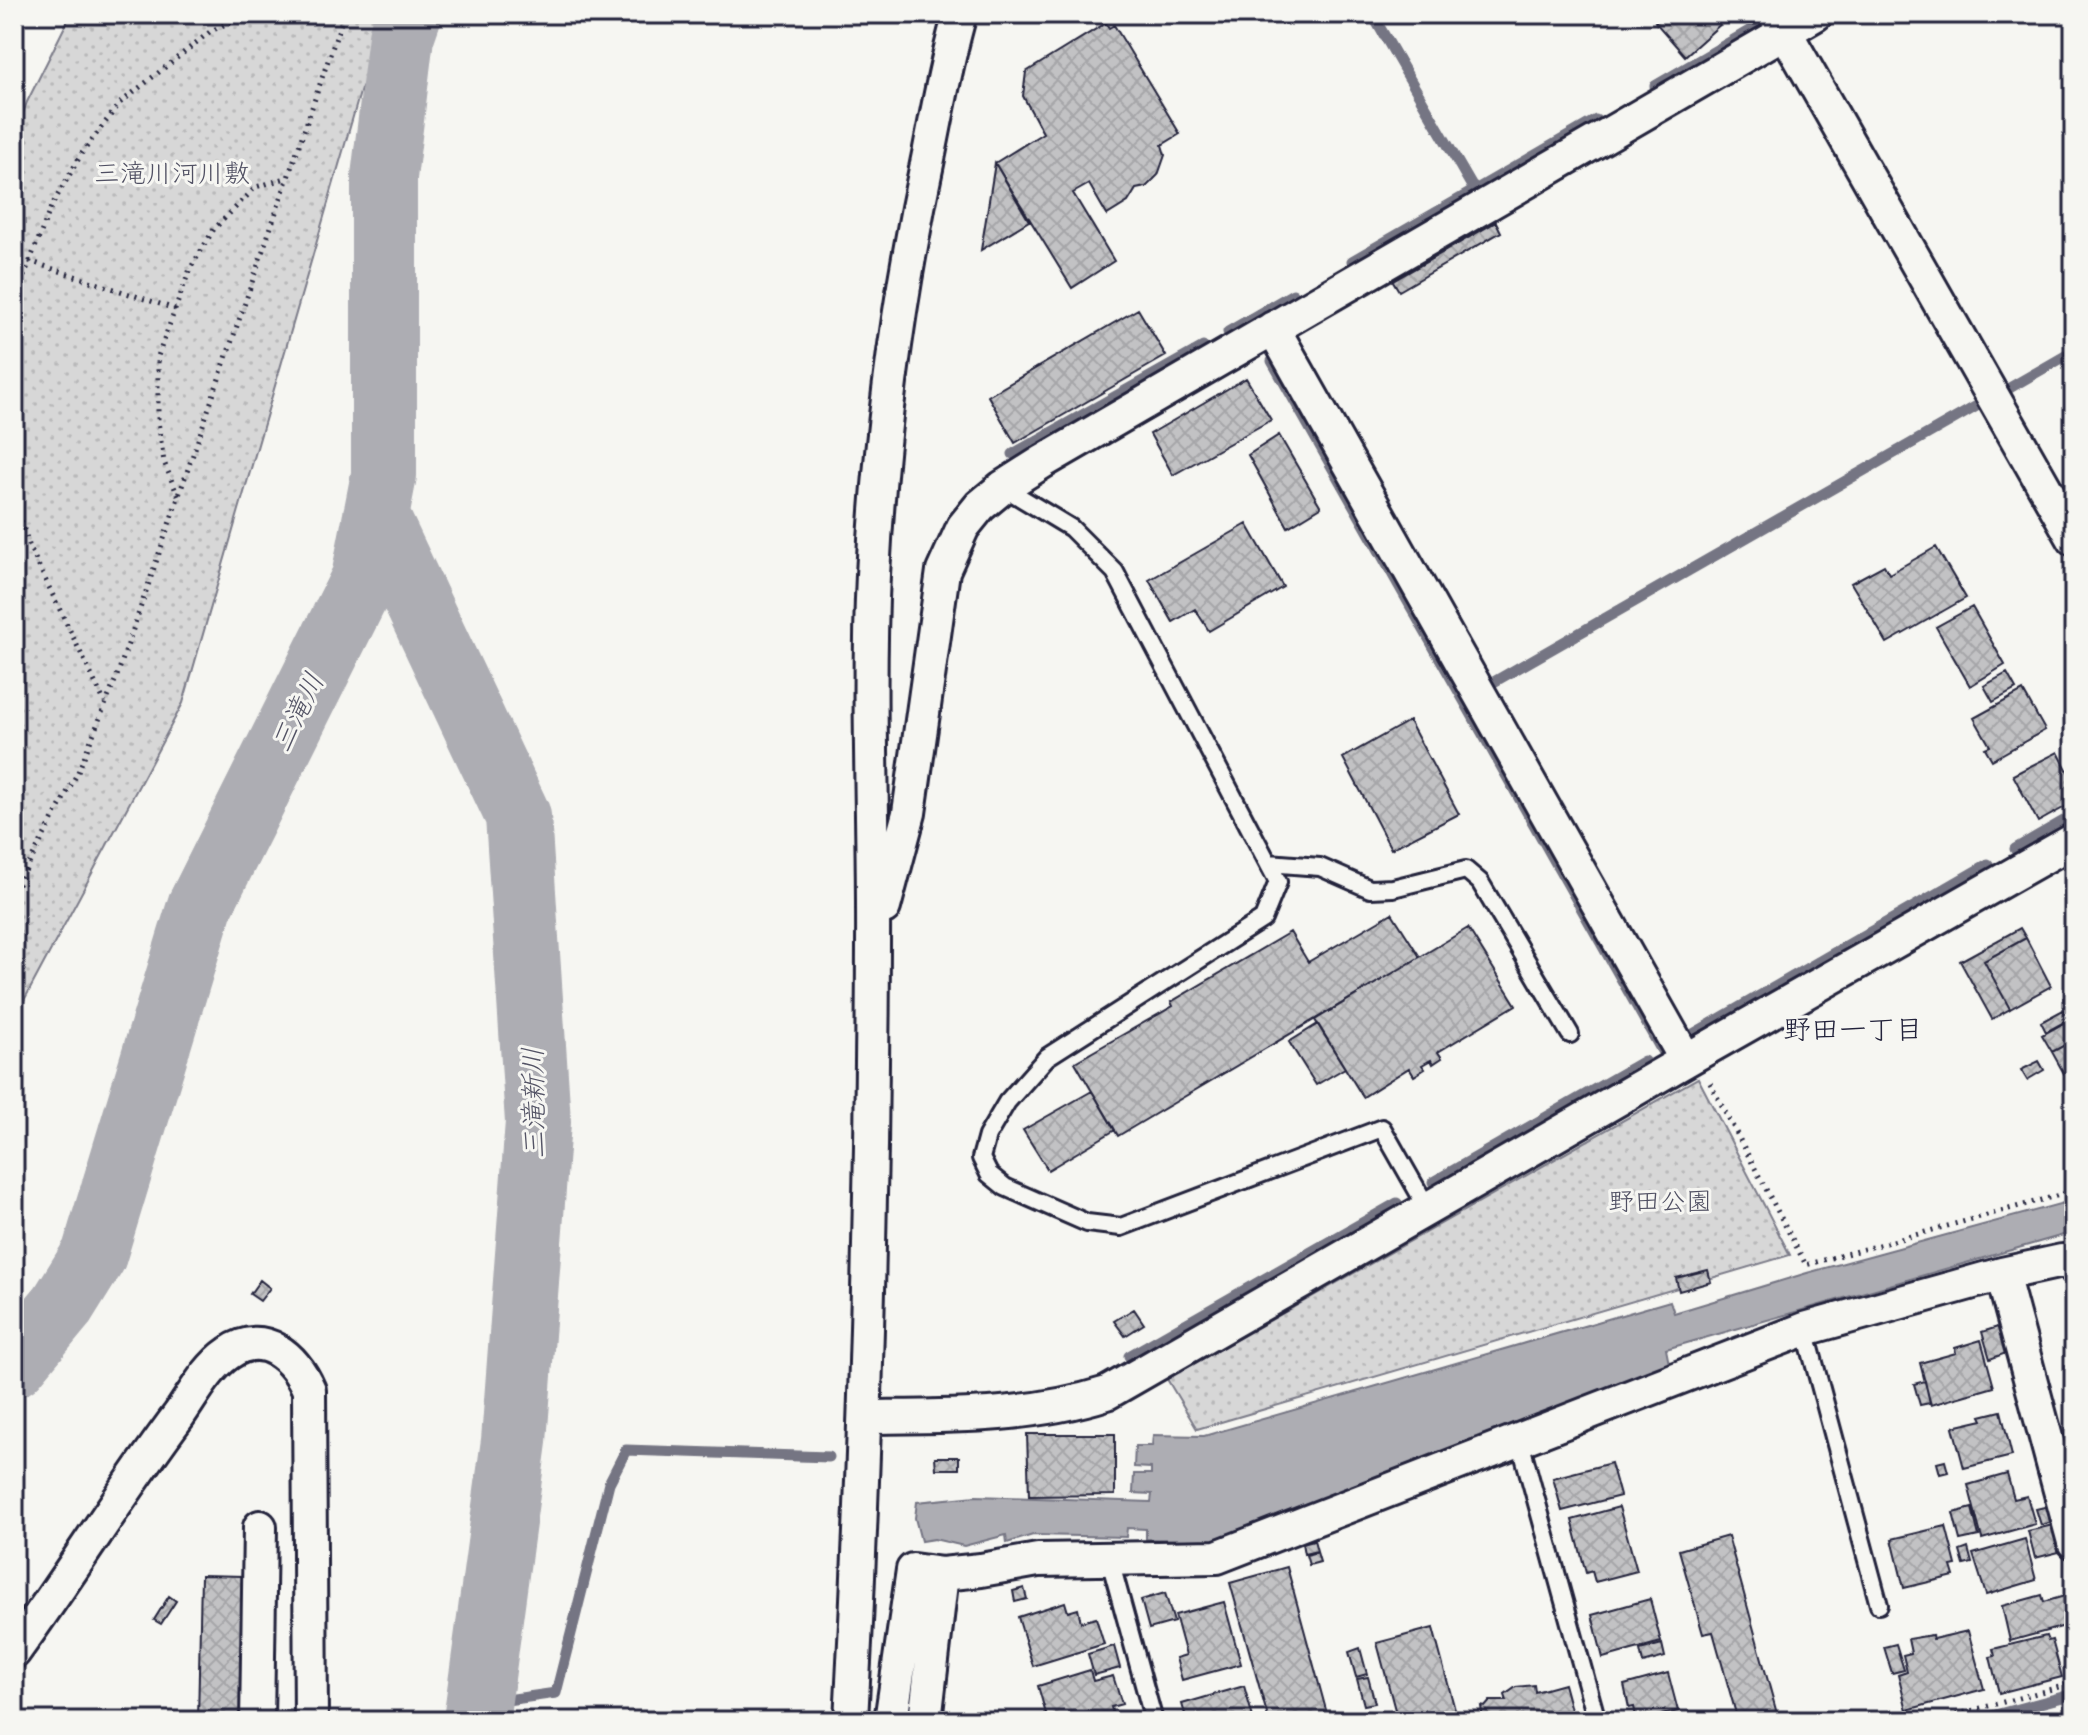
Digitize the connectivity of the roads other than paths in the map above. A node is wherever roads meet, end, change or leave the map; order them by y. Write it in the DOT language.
graph roads {
  1 [pos="960,14"];
  2 [pos="1816,14"];
  3 [pos="1780,23"];
  4 [pos="1273,328"];
  5 [pos="1003,487"];
  6 [pos="2074,539"];
  7 [pos="2074,840"];
  8 [pos="1268,863"];
  9 [pos="873,944"];
  10 [pos="1570,1034"];
  11 [pos="1690,1057"];
  12 [pos="1428,1209"];
  13 [pos="2074,1266"];
  14 [pos="2002,1274"];
  15 [pos="1805,1329"];
  16 [pos="865,1417"];
  17 [pos="1519,1438"];
  18 [pos="260,1527"];
  19 [pos="2074,1542"];
  20 [pos="1109,1557"];
  21 [pos="942,1574"];
  22 [pos="1879,1605"];
  23 [pos="14,1652"];
  24 [pos="257,1721"];
  25 [pos="311,1721"];
  26 [pos="851,1721"];
  27 [pos="891,1721"];
  28 [pos="925,1721"];
  29 [pos="1154,1721"];
  30 [pos="1597,1721"];
  1 -- 9 [label="street"];
  2 -- 3 [label="street"];
  3 -- 4 [label="street"];
  3 -- 6 [label="street"];
  4 -- 5 [label="street"];
  4 -- 11 [label="street"];
  5 -- 8 [label="lane"];
  5 -- 9 [label="street"];
  7 -- 11 [label="street"];
  8 -- 10 [label="lane"];
  8 -- 12 [label="lane"];
  9 -- 16 [label="street"];
  11 -- 12 [label="street"];
  12 -- 16 [label="street"];
  13 -- 14 [label="street"];
  14 -- 15 [label="street"];
  14 -- 19 [label="street"];
  15 -- 17 [label="street"];
  15 -- 22 [label="lane"];
  16 -- 26 [label="street"];
  17 -- 20 [label="street"];
  17 -- 30 [label="lane"];
  18 -- 24 [label="street"];
  20 -- 21 [label="street"];
  20 -- 29 [label="lane"];
  21 -- 27 [label="street"];
  21 -- 28 [label="street"];
  23 -- 25 [label="street"];
}
